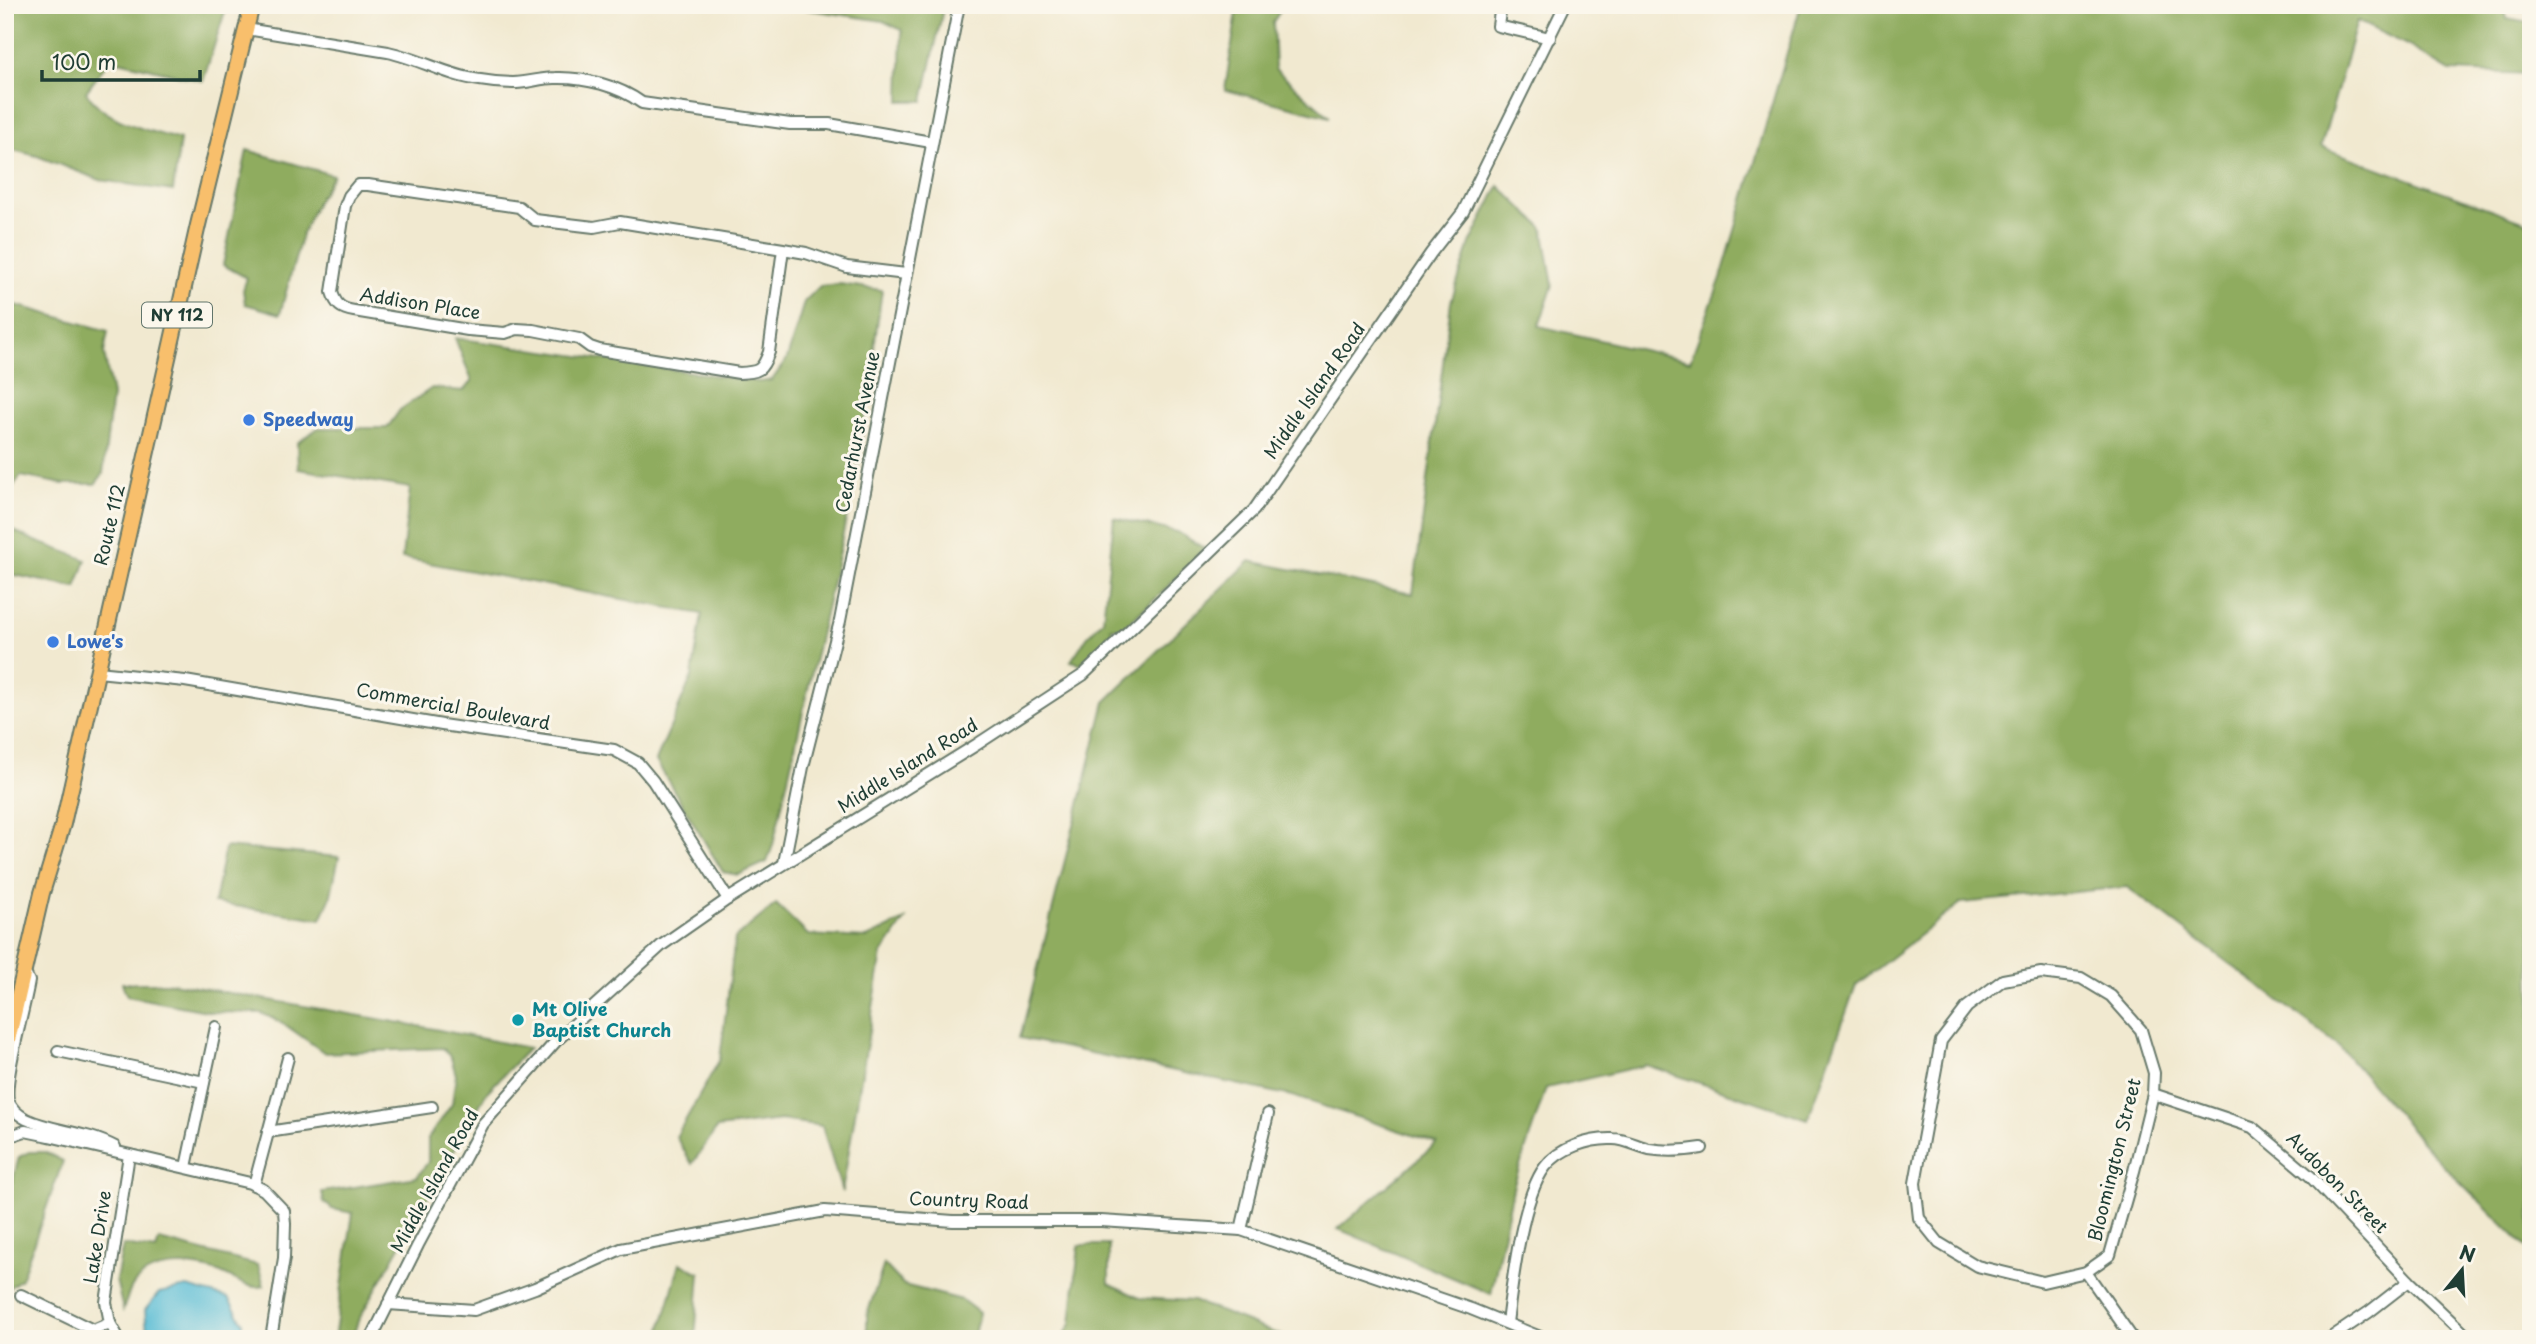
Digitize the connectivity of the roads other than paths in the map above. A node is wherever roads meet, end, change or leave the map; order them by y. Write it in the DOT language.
graph roads {
  1 [pos="252,5"];
  2 [pos="959,5"];
  3 [pos="1501,5"];
  4 [pos="1565,5"];
  5 [pos="246,29"];
  6 [pos="1550,38"];
  7 [pos="931,142"];
  8 [pos="783,249"];
  9 [pos="906,274"];
  10 [pos="98,672"];
  11 [pos="784,863"];
  12 [pos="728,898"];
  13 [pos="23,972"];
  14 [pos="216,1027"];
  15 [pos="58,1051"];
  16 [pos="5,1053"];
  17 [pos="288,1058"];
  18 [pos="204,1082"];
  19 [pos="2153,1094"];
  20 [pos="432,1107"];
  21 [pos="1268,1114"];
  22 [pos="268,1132"];
  23 [pos="5,1138"];
  24 [pos="1702,1148"];
  25 [pos="130,1155"];
  26 [pos="186,1167"];
  27 [pos="254,1185"];
  28 [pos="1241,1230"];
  29 [pos="2086,1272"];
  30 [pos="2409,1281"];
  31 [pos="21,1295"];
  32 [pos="388,1304"];
  33 [pos="110,1323"];
  34 [pos="1507,1323"];
  35 [pos="119,1339"];
  36 [pos="271,1339"];
  37 [pos="371,1339"];
  38 [pos="1545,1339"];
  39 [pos="2133,1339"];
  40 [pos="2329,1339"];
  41 [pos="2470,1339"];
  1 -- 5 [label="main road, Route 112 / NY 112"];
  2 -- 7 [label="street, Cedarhurst Avenue"];
  3 -- 6 [label="street"];
  4 -- 6 [label="street"];
  5 -- 7 [label="street"];
  5 -- 10 [label="main road, Route 112 / NY 112"];
  6 -- 11 [label="street, Middle Island Road"];
  7 -- 9 [label="street, Cedarhurst Avenue"];
  8 -- 8 [label="street, Addison Place"];
  8 -- 9 [label="street, Addison Place"];
  9 -- 11 [label="street, Cedarhurst Avenue"];
  10 -- 12 [label="street, Commercial Boulevard"];
  10 -- 13 [label="main road, Route 112 / NY 112"];
  11 -- 12 [label="street, Middle Island Road"];
  12 -- 32 [label="street, Middle Island Road"];
  13 -- 16 [label="main road, Route 112 / NY 112"];
  13 -- 25 [label="street"];
  14 -- 18 [label="street"];
  15 -- 18 [label="street"];
  17 -- 22 [label="street"];
  18 -- 26 [label="street"];
  19 -- 29 [label="street, Bloomington Street"];
  19 -- 29 [label="street, Bloomington Street"];
  19 -- 30 [label="street, Audobon Street"];
  20 -- 22 [label="street"];
  21 -- 28 [label="street"];
  22 -- 27 [label="street"];
  23 -- 25 [label="street"];
  24 -- 34 [label="street"];
  25 -- 26 [label="street"];
  25 -- 33 [label="street, Lake Drive"];
  26 -- 27 [label="street"];
  27 -- 36 [label="street"];
  28 -- 32 [label="street, Country Road"];
  28 -- 34 [label="street, Country Road"];
  29 -- 39 [label="street"];
  30 -- 40 [label="street"];
  30 -- 41 [label="street"];
  31 -- 33 [label="street"];
  32 -- 37 [label="street, Middle Island Road"];
  33 -- 35 [label="street, Lake Drive"];
  34 -- 38 [label="street, Country Road"];
}
